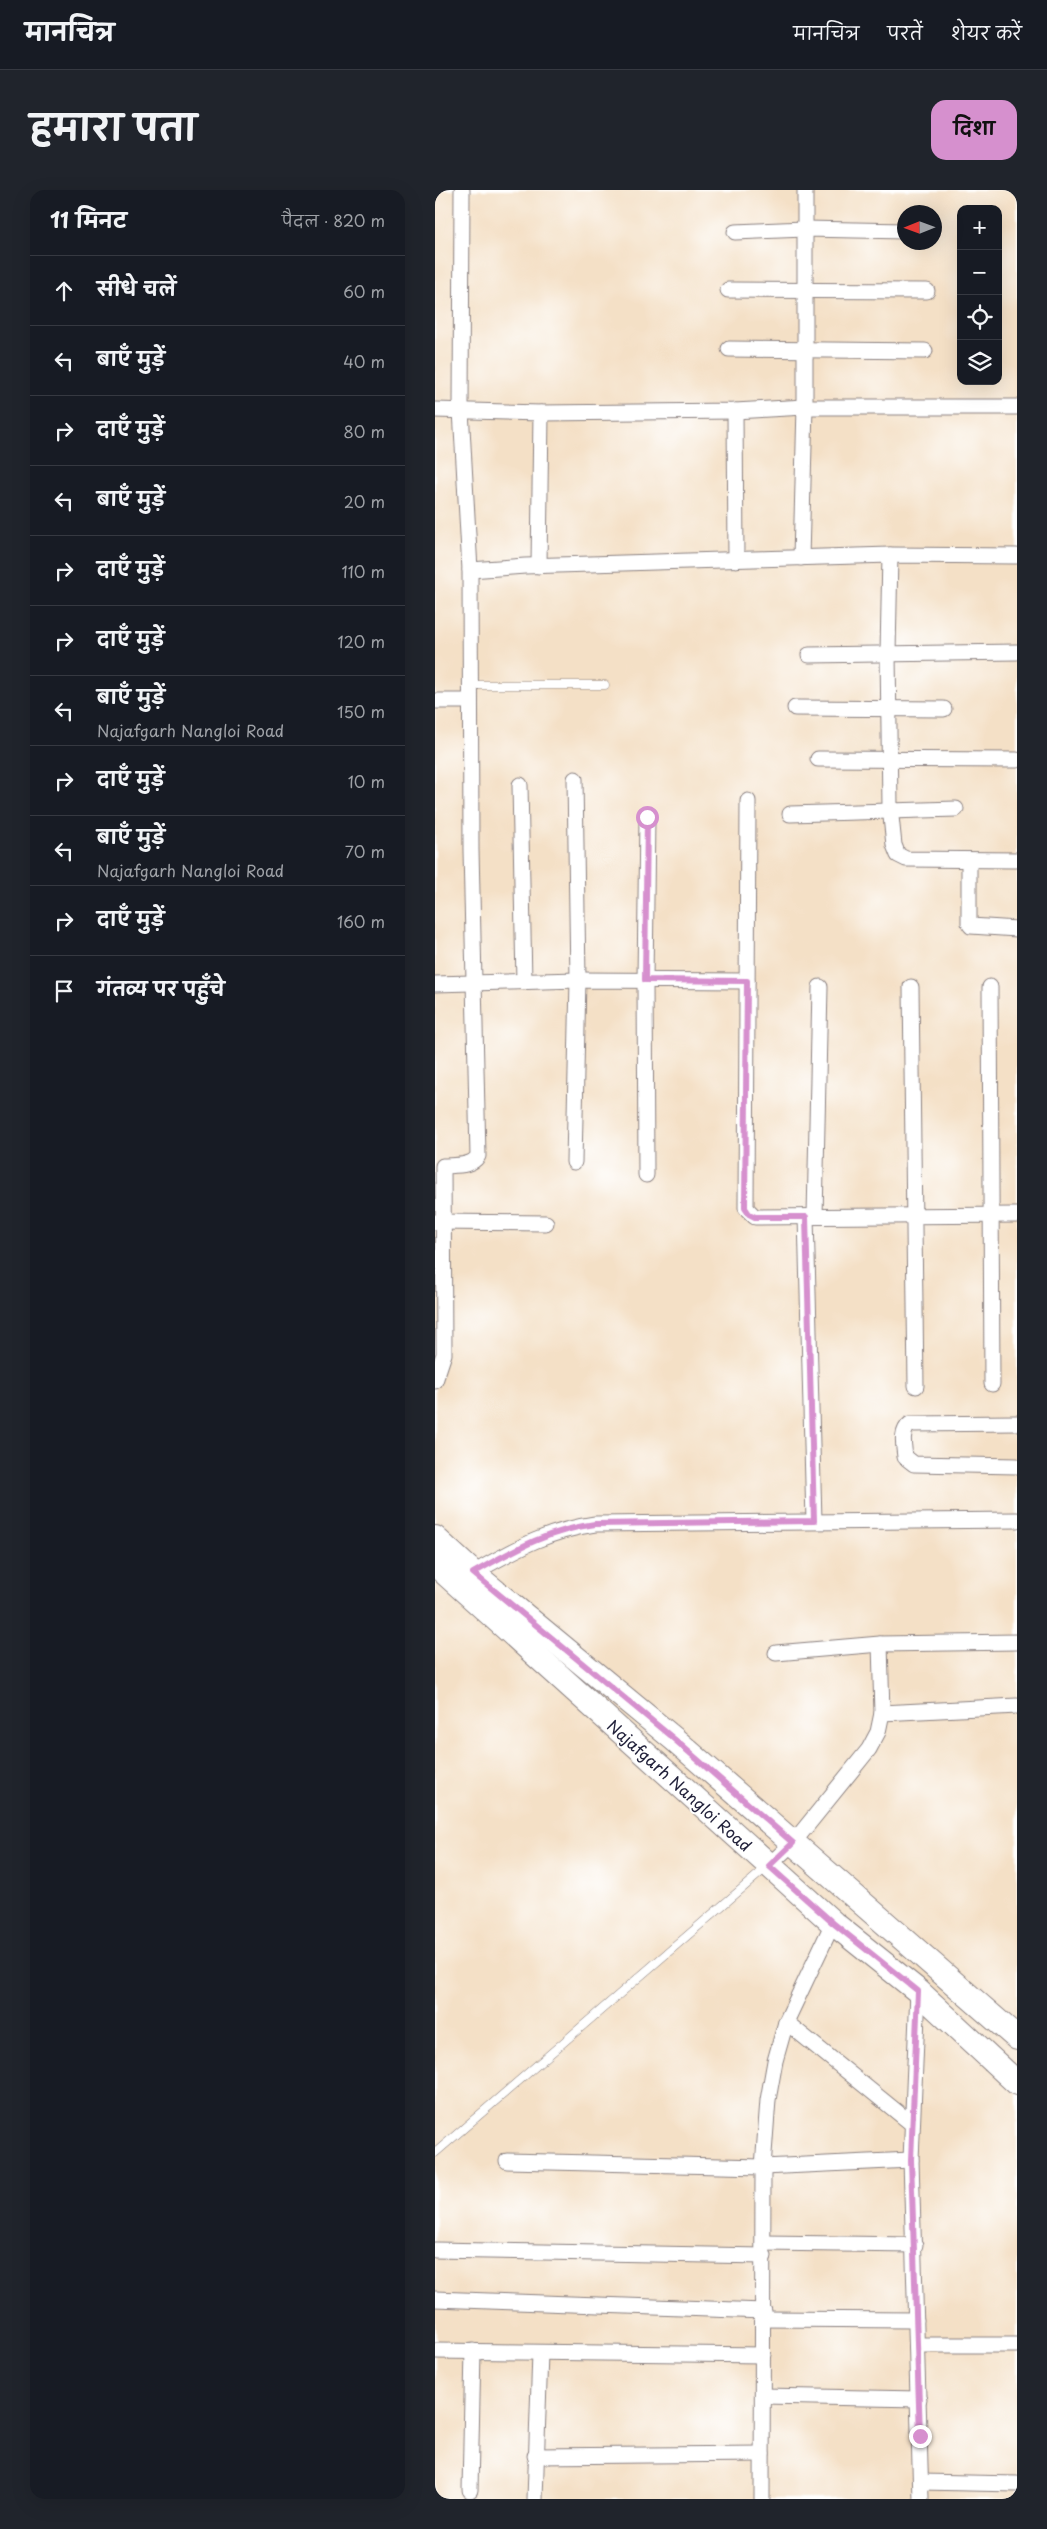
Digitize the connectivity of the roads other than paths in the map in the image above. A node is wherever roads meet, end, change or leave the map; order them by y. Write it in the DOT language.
graph roads {
  1 [pos="462,190"];
  2 [pos="805,190"];
  3 [pos="805,229"];
  4 [pos="897,231"];
  5 [pos="735,232"];
  6 [pos="728,290"];
  7 [pos="805,290"];
  8 [pos="927,291"];
  9 [pos="729,350"];
  10 [pos="805,350"];
  11 [pos="925,350"];
  12 [pos="1017,407"];
  13 [pos="805,408"];
  14 [pos="435,410"];
  15 [pos="461,410"];
  16 [pos="735,411"];
  17 [pos="541,413"];
  18 [pos="890,556"];
  19 [pos="1017,556"];
  20 [pos="801,558"];
  21 [pos="736,560"];
  22 [pos="539,566"];
  23 [pos="470,570"];
  24 [pos="1017,652"];
  25 [pos="888,653"];
  26 [pos="809,656"];
  27 [pos="470,685"];
  28 [pos="605,685"];
  29 [pos="435,701"];
  30 [pos="470,702"];
  31 [pos="889,707"];
  32 [pos="795,708"];
  33 [pos="944,709"];
  34 [pos="818,760"];
  35 [pos="1017,760"];
  36 [pos="890,761"];
  37 [pos="575,779"];
  38 [pos="520,785"];
  39 [pos="748,801"];
  40 [pos="956,809"];
  41 [pos="890,811"];
  42 [pos="790,814"];
  43 [pos="647,817"];
  44 [pos="969,860"];
  45 [pos="1017,860"];
  46 [pos="1017,929"];
  47 [pos="578,980"];
  48 [pos="645,980"];
  49 [pos="747,981"];
  50 [pos="525,982"];
  51 [pos="435,984"];
  52 [pos="473,985"];
  53 [pos="820,987"];
  54 [pos="911,987"];
  55 [pos="990,987"];
  56 [pos="574,1162"];
  57 [pos="439,1166"];
  58 [pos="646,1175"];
  59 [pos="915,1215"];
  60 [pos="990,1215"];
  61 [pos="1017,1215"];
  62 [pos="811,1216"];
  63 [pos="439,1222"];
  64 [pos="546,1223"];
  65 [pos="435,1381"];
  66 [pos="992,1384"];
  67 [pos="916,1386"];
  68 [pos="1017,1423"];
  69 [pos="1017,1466"];
  70 [pos="1017,1520"];
  71 [pos="814,1521"];
  72 [pos="435,1538"];
  73 [pos="435,1564"];
  74 [pos="473,1573"];
  75 [pos="1017,1642"];
  76 [pos="880,1644"];
  77 [pos="776,1653"];
  78 [pos="1017,1706"];
  79 [pos="882,1713"];
  80 [pos="793,1843"];
  81 [pos="769,1866"];
  82 [pos="833,1923"];
  83 [pos="918,1991"];
  84 [pos="786,2022"];
  85 [pos="1017,2038"];
  86 [pos="1017,2083"];
  87 [pos="912,2124"];
  88 [pos="435,2153"];
  89 [pos="911,2160"];
  90 [pos="507,2161"];
  91 [pos="763,2167"];
  92 [pos="915,2245"];
  93 [pos="435,2250"];
  94 [pos="764,2250"];
  95 [pos="435,2300"];
  96 [pos="763,2315"];
  97 [pos="916,2320"];
  98 [pos="917,2345"];
  99 [pos="1017,2345"];
  100 [pos="435,2351"];
  101 [pos="473,2351"];
  102 [pos="541,2352"];
  103 [pos="763,2355"];
  104 [pos="763,2396"];
  105 [pos="919,2399"];
  106 [pos="762,2454"];
  107 [pos="535,2456"];
  108 [pos="921,2482"];
  109 [pos="1017,2484"];
  110 [pos="470,2490"];
  111 [pos="535,2499"];
  112 [pos="762,2499"];
  113 [pos="921,2499"];
  1 -- 15 [label="street"];
  2 -- 3 [label="street"];
  3 -- 4 [label="street"];
  3 -- 5 [label="street"];
  3 -- 7 [label="street"];
  6 -- 7 [label="street"];
  7 -- 8 [label="street"];
  7 -- 10 [label="street"];
  9 -- 10 [label="street"];
  10 -- 11 [label="street"];
  10 -- 13 [label="street"];
  12 -- 13 [label="street"];
  13 -- 16 [label="street"];
  13 -- 20 [label="street"];
  14 -- 15 [label="street"];
  15 -- 17 [label="street"];
  15 -- 23 [label="street"];
  16 -- 17 [label="street"];
  16 -- 21 [label="street"];
  17 -- 22 [label="street"];
  18 -- 19 [label="street"];
  18 -- 20 [label="street"];
  18 -- 25 [label="street"];
  20 -- 21 [label="street"];
  21 -- 22 [label="street"];
  22 -- 23 [label="street"];
  23 -- 27 [label="street"];
  24 -- 25 [label="street"];
  25 -- 26 [label="street"];
  25 -- 31 [label="street"];
  27 -- 28 [label="lane"];
  27 -- 30 [label="street"];
  29 -- 30 [label="street"];
  30 -- 52 [label="street"];
  31 -- 32 [label="street"];
  31 -- 33 [label="street"];
  31 -- 36 [label="street"];
  34 -- 36 [label="street"];
  35 -- 36 [label="street"];
  36 -- 41 [label="street"];
  37 -- 47 [label="street"];
  38 -- 50 [label="street"];
  39 -- 49 [label="street"];
  40 -- 41 [label="street"];
  41 -- 42 [label="street"];
  41 -- 44 [label="street"];
  43 -- 48 [label="street"];
  44 -- 45 [label="street"];
  44 -- 46 [label="street"];
  47 -- 48 [label="street"];
  47 -- 50 [label="street"];
  47 -- 56 [label="street"];
  48 -- 49 [label="street"];
  48 -- 58 [label="street"];
  49 -- 62 [label="street"];
  50 -- 52 [label="street"];
  51 -- 52 [label="street"];
  52 -- 57 [label="street"];
  53 -- 62 [label="street"];
  54 -- 59 [label="street"];
  55 -- 60 [label="street"];
  57 -- 63 [label="street"];
  59 -- 60 [label="street"];
  59 -- 62 [label="street"];
  59 -- 67 [label="street"];
  60 -- 61 [label="street"];
  60 -- 66 [label="street"];
  62 -- 71 [label="street"];
  63 -- 64 [label="street"];
  63 -- 65 [label="street"];
  68 -- 69 [label="street"];
  70 -- 71 [label="street"];
  71 -- 74 [label="street"];
  72 -- 74 [label="main road, Najafgarh Nangloi Road"];
  73 -- 81 [label="main road, Najafgarh Nangloi Road"];
  74 -- 80 [label="main road, Najafgarh Nangloi Road"];
  75 -- 76 [label="street"];
  76 -- 77 [label="street"];
  76 -- 79 [label="street"];
  78 -- 79 [label="street"];
  79 -- 80 [label="street"];
  80 -- 81 [label="street"];
  80 -- 85 [label="main road, Najafgarh Nangloi Road"];
  81 -- 82 [label="main road, Najafgarh Nangloi Road"];
  81 -- 88 [label="lane"];
  82 -- 83 [label="main road, Najafgarh Nangloi Road"];
  82 -- 84 [label="street"];
  83 -- 86 [label="main road, Najafgarh Nangloi Road"];
  83 -- 87 [label="street"];
  84 -- 87 [label="street"];
  84 -- 91 [label="street"];
  87 -- 89 [label="street"];
  89 -- 91 [label="street"];
  89 -- 92 [label="street"];
  90 -- 91 [label="street"];
  91 -- 94 [label="street"];
  92 -- 94 [label="street"];
  92 -- 97 [label="street"];
  93 -- 94 [label="street"];
  94 -- 96 [label="street"];
  95 -- 96 [label="street"];
  96 -- 97 [label="street"];
  96 -- 103 [label="street"];
  97 -- 98 [label="street"];
  98 -- 99 [label="street"];
  98 -- 105 [label="street"];
  100 -- 101 [label="street"];
  101 -- 102 [label="street"];
  101 -- 110 [label="street"];
  102 -- 103 [label="street"];
  102 -- 107 [label="street"];
  103 -- 104 [label="street"];
  104 -- 105 [label="street"];
  104 -- 106 [label="street"];
  105 -- 108 [label="street"];
  106 -- 107 [label="street"];
  106 -- 112 [label="street"];
  107 -- 111 [label="street"];
  108 -- 109 [label="street"];
  108 -- 113 [label="street"];
}
